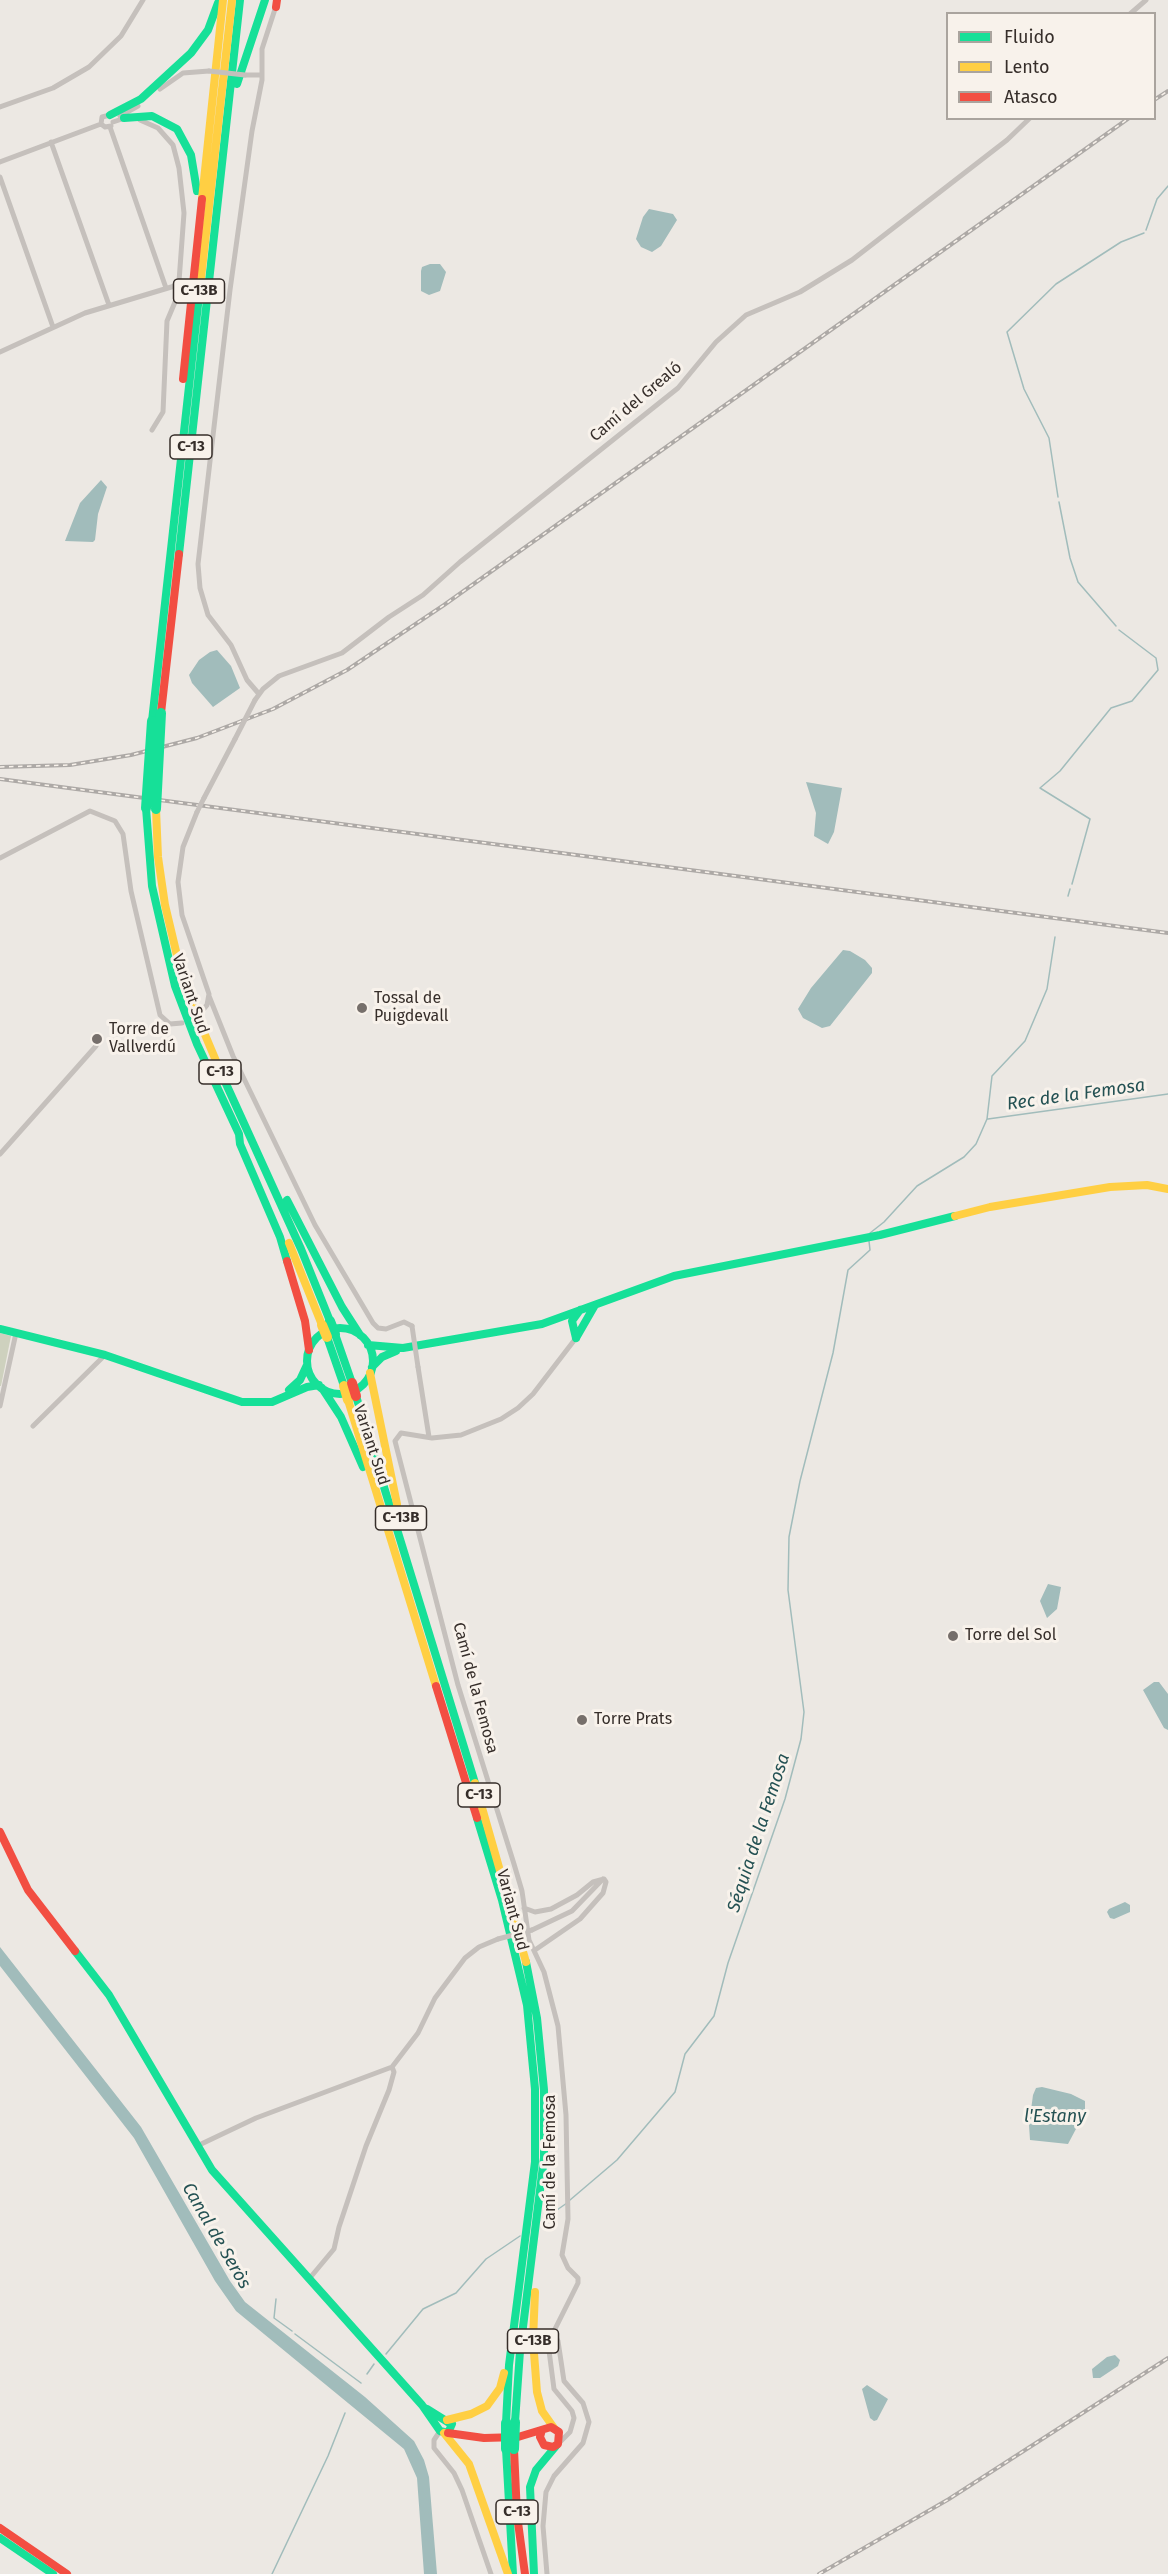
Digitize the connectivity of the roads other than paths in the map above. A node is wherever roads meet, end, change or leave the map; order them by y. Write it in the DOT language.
graph roads {
  1 [pos="143,0"];
  2 [pos="221,0"];
  3 [pos="232,0"];
  4 [pos="240,0"];
  5 [pos="265,0"];
  6 [pos="1146,0"];
  7 [pos="277,2"];
  8 [pos="1132,12"];
  9 [pos="262,75"];
  10 [pos="0,107"];
  11 [pos="114,120"];
  12 [pos="1028,120"];
  13 [pos="101,124"];
  14 [pos="51,142"];
  15 [pos="0,162"];
  16 [pos="0,177"];
  17 [pos="220,182"];
  18 [pos="178,285"];
  19 [pos="166,288"];
  20 [pos="109,305"];
  21 [pos="53,327"];
  22 [pos="186,336"];
  23 [pos="0,351"];
  24 [pos="152,430"];
  25 [pos="167,583"];
  26 [pos="259,694"];
  27 [pos="151,809"];
  28 [pos="0,858"];
  29 [pos="209,996"];
  30 [pos="201,1012"];
  31 [pos="182,1023"];
  32 [pos="207,1042"];
  33 [pos="96,1046"];
  34 [pos="239,1134"];
  35 [pos="0,1154"];
  36 [pos="1168,1189"];
  37 [pos="577,1317"];
  38 [pos="326,1323"];
  39 [pos="0,1329"];
  40 [pos="15,1333"];
  41 [pos="360,1335"];
  42 [pos="576,1338"];
  43 [pos="369,1345"];
  44 [pos="404,1348"];
  45 [pos="309,1350"];
  46 [pos="109,1356"];
  47 [pos="308,1365"];
  48 [pos="371,1370"];
  49 [pos="320,1387"];
  50 [pos="292,1388"];
  51 [pos="352,1398"];
  52 [pos="239,1399"];
  53 [pos="266,1403"];
  54 [pos="0,1406"];
  55 [pos="33,1426"];
  56 [pos="429,1437"];
  57 [pos="417,1621"];
  58 [pos="438,1661"];
  59 [pos="0,1832"];
  60 [pos="604,1879"];
  61 [pos="524,1908"];
  62 [pos="535,1950"];
  63 [pos="392,2067"];
  64 [pos="196,2146"];
  65 [pos="536,2252"];
  66 [pos="309,2279"];
  67 [pos="517,2308"];
  68 [pos="553,2331"];
  69 [pos="510,2422"];
  70 [pos="445,2427"];
  71 [pos="571,2428"];
  72 [pos="542,2430"];
  73 [pos="557,2430"];
  74 [pos="518,2436"];
  75 [pos="542,2443"];
  76 [pos="557,2445"];
  77 [pos="510,2449"];
  78 [pos="0,2528"];
  79 [pos="0,2538"];
  80 [pos="53,2574"];
  81 [pos="67,2574"];
  82 [pos="491,2574"];
  83 [pos="508,2574"];
  84 [pos="513,2574"];
  85 [pos="525,2574"];
  86 [pos="534,2574"];
  87 [pos="547,2574"];
  1 -- 10 [label="street"];
  2 -- 11 [label="main road"];
  2 -- 22 [label="main road, C-13"];
  3 -- 25 [label="main road, C-13B"];
  4 -- 17 [label="main road"];
  5 -- 17 [label="main road, C-13"];
  6 -- 8 [label="street"];
  7 -- 9 [label="street"];
  9 -- 11 [label="street, bridge"];
  9 -- 26 [label="street"];
  11 -- 13 [label="street"];
  11 -- 13 [label="street"];
  11 -- 18 [label="street"];
  11 -- 19 [label="street"];
  11 -- 22 [label="main road"];
  12 -- 26 [label="street, Camí del Grealó"];
  13 -- 14 [label="street"];
  14 -- 15 [label="street"];
  14 -- 20 [label="street"];
  16 -- 21 [label="street"];
  17 -- 27 [label="main road, C-13, bridge"];
  18 -- 19 [label="street"];
  18 -- 24 [label="street"];
  19 -- 20 [label="street"];
  20 -- 21 [label="street"];
  21 -- 23 [label="street"];
  22 -- 25 [label="main road, C-13"];
  25 -- 27 [label="main road, C-13, bridge"];
  26 -- 29 [label="street, Camí del Grealó, bridge"];
  27 -- 32 [label="main road, Variant Sud / C-13"];
  27 -- 34 [label="main road, C-13"];
  28 -- 31 [label="street"];
  29 -- 30 [label="street"];
  29 -- 56 [label="street, Camí del Grealó, bridge"];
  32 -- 38 [label="main road, Variant Sud / C-13"];
  32 -- 41 [label="main road"];
  33 -- 35 [label="street"];
  34 -- 38 [label="main road, Variant Sud / C-13"];
  34 -- 45 [label="main road"];
  36 -- 37 [label="main road"];
  37 -- 42 [label="main road"];
  37 -- 44 [label="main road"];
  38 -- 51 [label="main road, Variant Sud / C-13, bridge"];
  39 -- 40 [label="main road"];
  40 -- 46 [label="main road"];
  40 -- 54 [label="street"];
  41 -- 43 [label="main road"];
  41 -- 45 [label="main road"];
  42 -- 56 [label="street, Camí de la Femosa"];
  43 -- 44 [label="main road"];
  43 -- 48 [label="main road"];
  44 -- 48 [label="main road"];
  45 -- 47 [label="main road"];
  46 -- 52 [label="main road"];
  46 -- 55 [label="street"];
  47 -- 49 [label="main road"];
  47 -- 50 [label="main road"];
  48 -- 49 [label="main road"];
  48 -- 58 [label="main road, C-13B"];
  49 -- 53 [label="main road"];
  49 -- 57 [label="main road, C-13B"];
  50 -- 52 [label="main road"];
  50 -- 53 [label="main road"];
  51 -- 57 [label="main road, Variant Sud / C-13"];
  51 -- 58 [label="main road, Variant Sud / C-13"];
  52 -- 53 [label="main road"];
  56 -- 61 [label="street, Camí de la Femosa"];
  57 -- 67 [label="main road, C-13"];
  58 -- 65 [label="main road, Variant Sud / C-13"];
  59 -- 64 [label="main road"];
  60 -- 61 [label="street"];
  60 -- 62 [label="street"];
  60 -- 63 [label="street, bridge"];
  61 -- 62 [label="street, Camí de la Femosa"];
  62 -- 68 [label="street, Camí de la Femosa"];
  63 -- 64 [label="street"];
  63 -- 66 [label="street"];
  64 -- 66 [label="main road"];
  65 -- 69 [label="main road, C-13"];
  65 -- 73 [label="main road, C-13B"];
  66 -- 70 [label="main road"];
  67 -- 69 [label="main road, C-13"];
  67 -- 70 [label="main road, C-13B"];
  68 -- 71 [label="street, Camí de la Femosa"];
  68 -- 87 [label="street"];
  69 -- 77 [label="main road, C-13, bridge"];
  70 -- 74 [label="main road"];
  70 -- 82 [label="street"];
  70 -- 83 [label="main road"];
  71 -- 73 [label="street"];
  71 -- 76 [label="street"];
  72 -- 73 [label="main road"];
  72 -- 74 [label="main road"];
  72 -- 75 [label="main road"];
  73 -- 76 [label="main road"];
  74 -- 75 [label="main road"];
  75 -- 76 [label="main road"];
  76 -- 86 [label="main road"];
  77 -- 84 [label="main road, C-13"];
  77 -- 85 [label="main road, C-13"];
  78 -- 81 [label="main road"];
  79 -- 80 [label="main road"];
}
